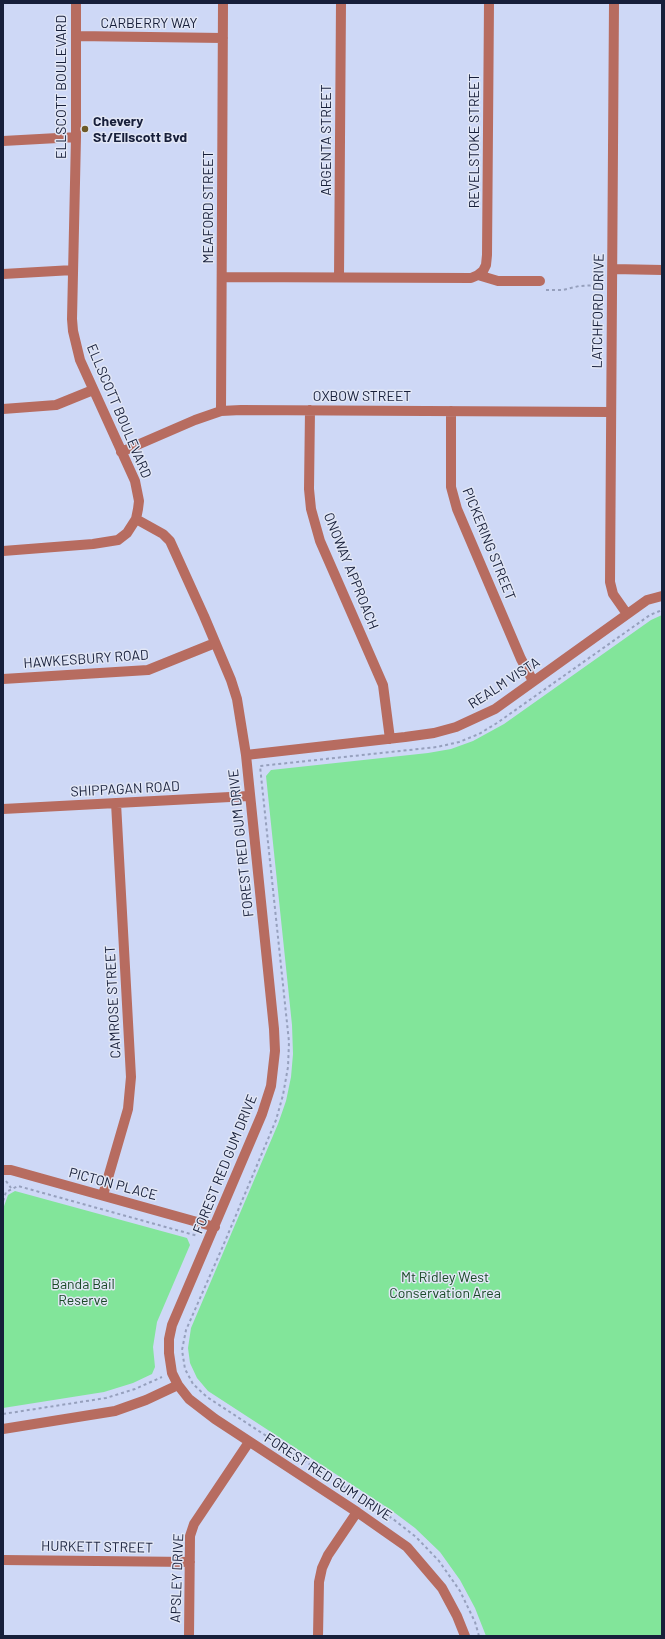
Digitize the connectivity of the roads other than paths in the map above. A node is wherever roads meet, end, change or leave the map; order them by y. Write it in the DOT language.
graph roads {
  1 [pos="76,3"];
  2 [pos="223,3"];
  3 [pos="341,3"];
  4 [pos="489,3"];
  5 [pos="614,3"];
  6 [pos="76,36"];
  7 [pos="223,38"];
  8 [pos="76,137"];
  9 [pos="3,141"];
  10 [pos="73,270"];
  11 [pos="613,270"];
  12 [pos="662,270"];
  13 [pos="3,274"];
  14 [pos="478,275"];
  15 [pos="222,277"];
  16 [pos="339,277"];
  17 [pos="540,286"];
  18 [pos="93,390"];
  19 [pos="3,409"];
  20 [pos="310,410"];
  21 [pos="221,411"];
  22 [pos="451,411"];
  23 [pos="611,412"];
  24 [pos="121,452"];
  25 [pos="136,519"];
  26 [pos="3,551"];
  27 [pos="662,596"];
  28 [pos="627,614"];
  29 [pos="215,643"];
  30 [pos="3,679"];
  31 [pos="533,681"];
  32 [pos="390,739"];
  33 [pos="246,755"];
  34 [pos="250,796"];
  35 [pos="116,803"];
  36 [pos="3,809"];
  37 [pos="3,1170"];
  38 [pos="103,1195"];
  39 [pos="215,1227"];
  40 [pos="178,1386"];
  41 [pos="3,1429"];
  42 [pos="249,1442"];
  43 [pos="357,1512"];
  44 [pos="3,1560"];
  45 [pos="190,1562"];
  46 [pos="189,1636"];
  47 [pos="318,1636"];
  48 [pos="465,1636"];
  1 -- 6 [label="street, ELLSCOTT BOULEVARD"];
  2 -- 7 [label="street, MEAFORD STREET"];
  3 -- 16 [label="street, ARGENTA STREET"];
  4 -- 14 [label="street, REVELSTOKE STREET"];
  5 -- 11 [label="street, LATCHFORD DRIVE"];
  6 -- 7 [label="street, CARBERRY WAY"];
  6 -- 8 [label="street, ELLSCOTT BOULEVARD"];
  7 -- 15 [label="street, MEAFORD STREET"];
  8 -- 9 [label="street"];
  8 -- 10 [label="street, ELLSCOTT BOULEVARD"];
  10 -- 13 [label="street"];
  10 -- 18 [label="street, ELLSCOTT BOULEVARD"];
  11 -- 12 [label="street"];
  11 -- 23 [label="street, LATCHFORD DRIVE"];
  14 -- 16 [label="street"];
  14 -- 17 [label="street"];
  15 -- 16 [label="street"];
  15 -- 21 [label="street, MEAFORD STREET"];
  18 -- 19 [label="street"];
  18 -- 24 [label="street, ELLSCOTT BOULEVARD"];
  20 -- 21 [label="street, OXBOW STREET"];
  20 -- 22 [label="street, OXBOW STREET"];
  20 -- 32 [label="street, ONOWAY APPROACH"];
  21 -- 24 [label="street, OXBOW STREET"];
  22 -- 23 [label="street, OXBOW STREET"];
  22 -- 31 [label="street, PICKERING STREET"];
  23 -- 28 [label="street, LATCHFORD DRIVE"];
  24 -- 25 [label="street, ELLSCOTT BOULEVARD"];
  25 -- 26 [label="street, ELLSCOTT BOULEVARD"];
  25 -- 29 [label="street, FOREST RED GUM DRIVE"];
  27 -- 28 [label="street, REALM VISTA"];
  28 -- 31 [label="street, REALM VISTA"];
  29 -- 30 [label="street, HAWKESBURY ROAD"];
  29 -- 33 [label="street, FOREST RED GUM DRIVE"];
  31 -- 32 [label="street, REALM VISTA"];
  32 -- 33 [label="street, REALM VISTA"];
  33 -- 34 [label="street, FOREST RED GUM DRIVE"];
  34 -- 35 [label="street, SHIPPAGAN ROAD"];
  34 -- 39 [label="street, FOREST RED GUM DRIVE"];
  35 -- 36 [label="street, SHIPPAGAN ROAD"];
  35 -- 38 [label="street, CAMROSE STREET"];
  37 -- 38 [label="street, PICTON PLACE"];
  38 -- 39 [label="street, PICTON PLACE"];
  39 -- 40 [label="street, FOREST RED GUM DRIVE"];
  40 -- 41 [label="street"];
  40 -- 42 [label="street, FOREST RED GUM DRIVE"];
  42 -- 43 [label="street, FOREST RED GUM DRIVE"];
  42 -- 45 [label="street, APSLEY DRIVE"];
  43 -- 47 [label="street"];
  43 -- 48 [label="street, FOREST RED GUM DRIVE"];
  44 -- 45 [label="street, HURKETT STREET"];
  45 -- 46 [label="street, APSLEY DRIVE"];
}
